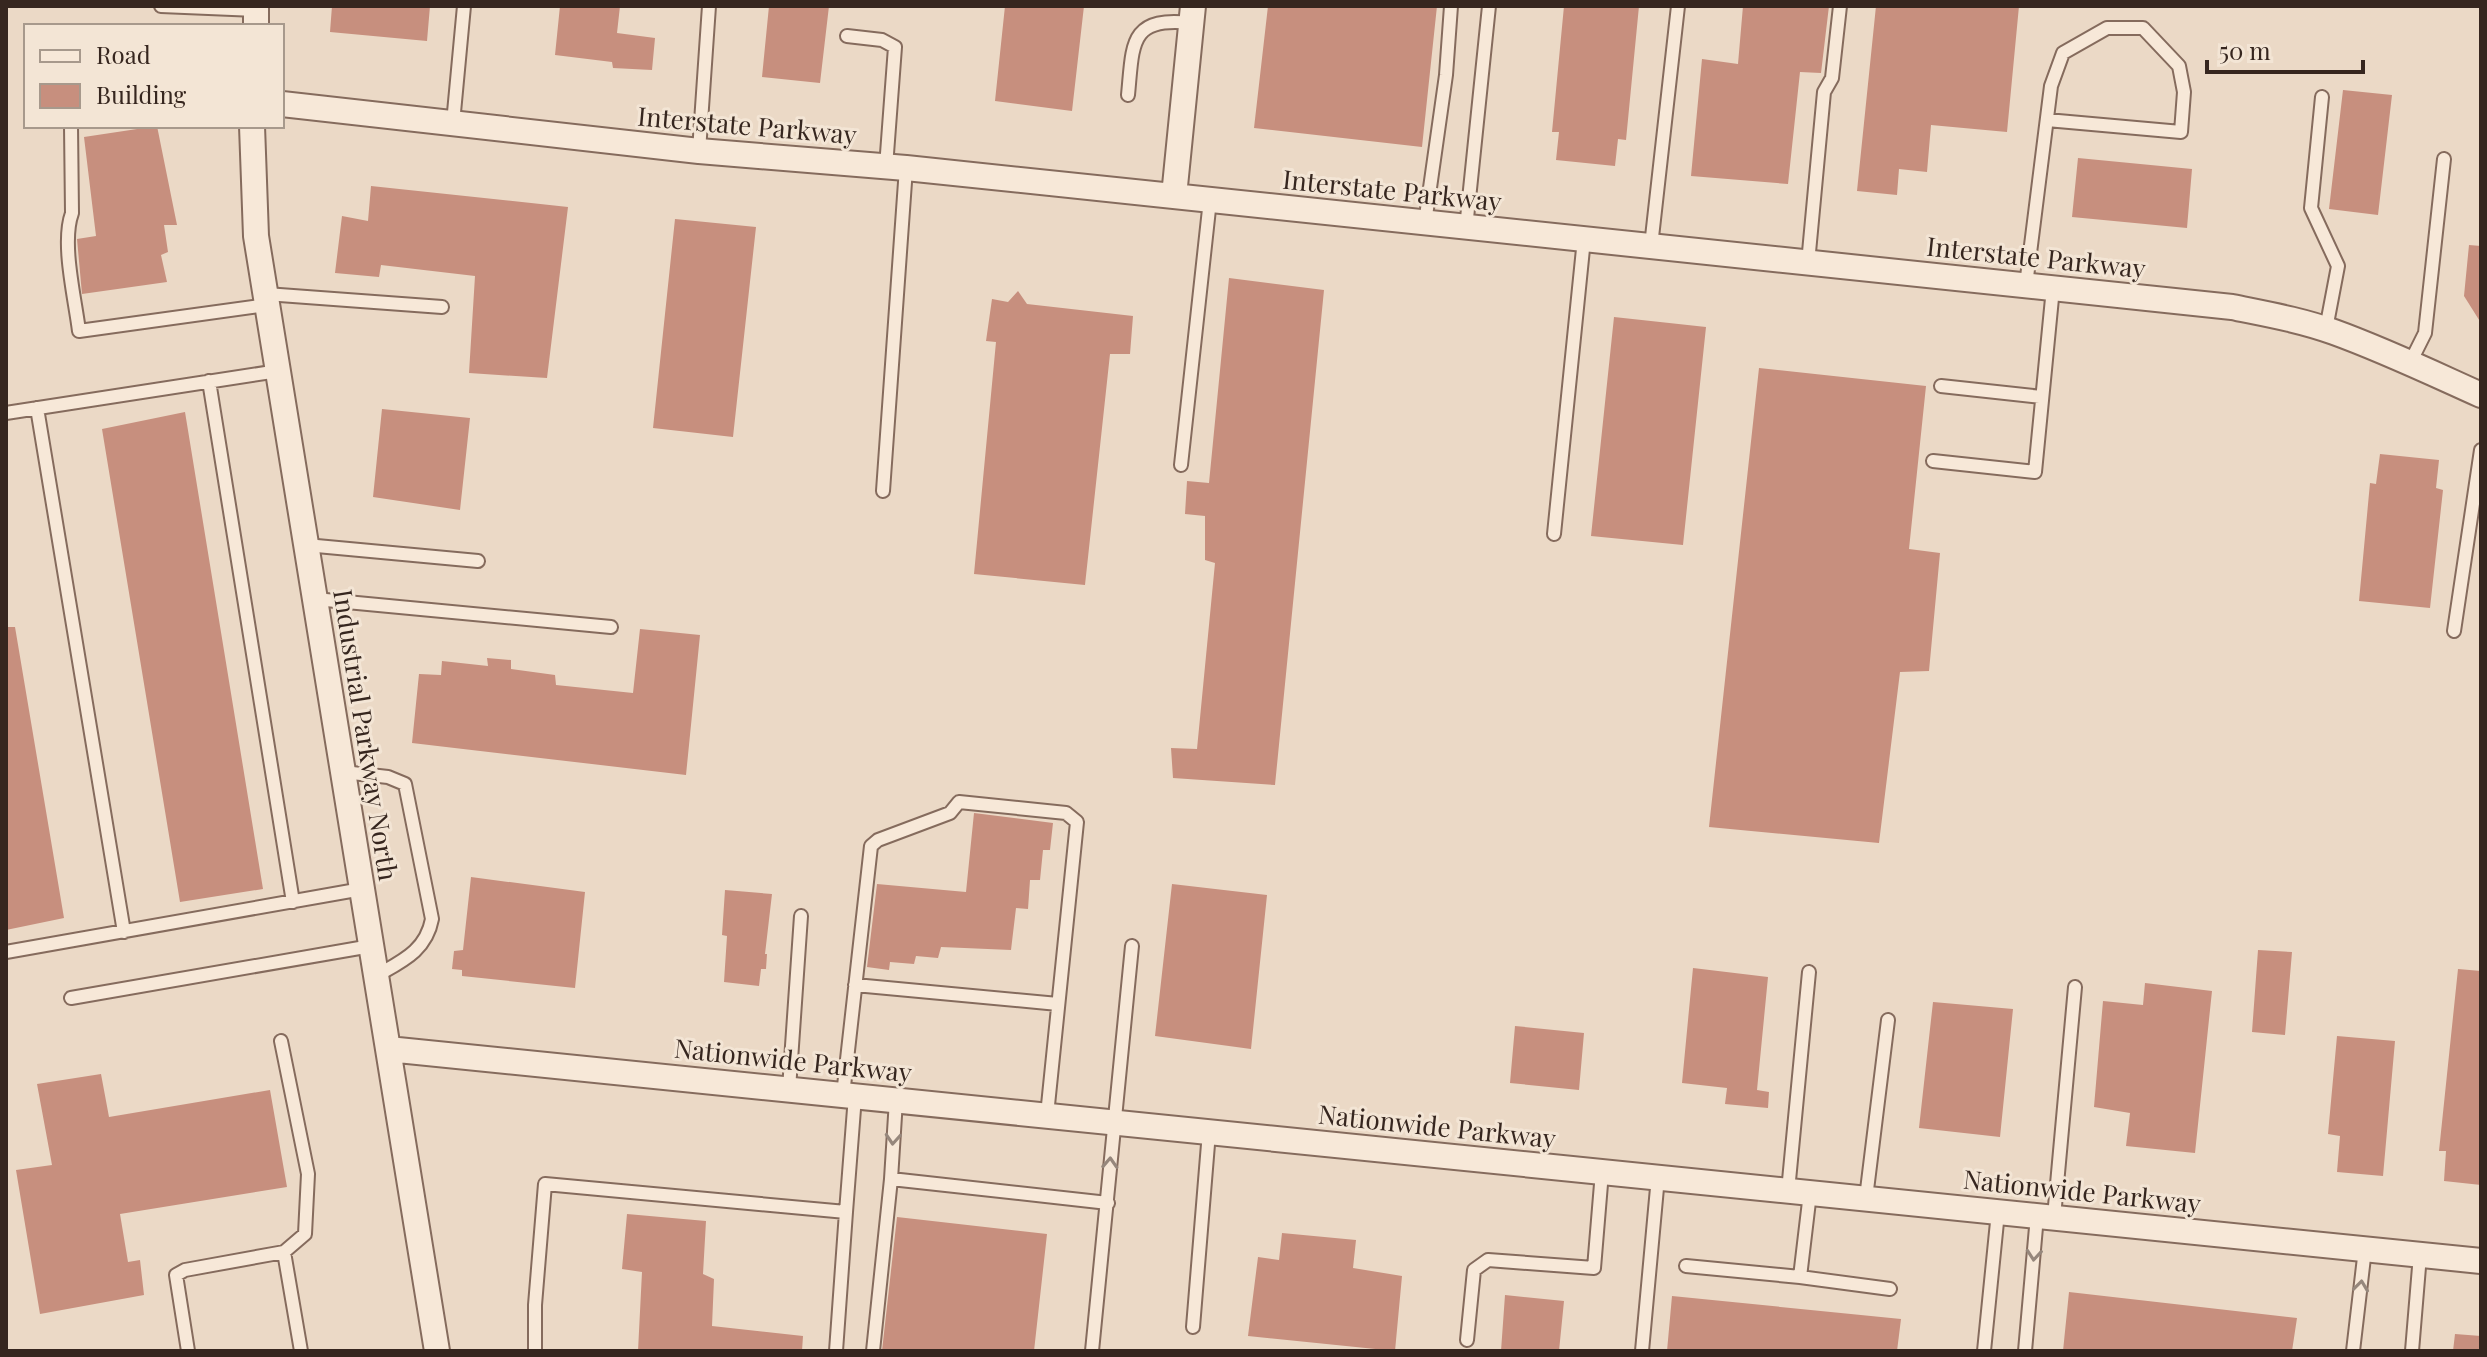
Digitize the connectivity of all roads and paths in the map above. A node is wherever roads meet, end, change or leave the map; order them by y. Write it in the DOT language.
graph roads {
  1 [pos="161,6"];
  2 [pos="464,6"];
  3 [pos="709,6"];
  4 [pos="1451,6"];
  5 [pos="1489,6"];
  6 [pos="1678,6"];
  7 [pos="1840,6"];
  8 [pos="256,14"];
  9 [pos="1192,15"];
  10 [pos="847,36"];
  11 [pos="1128,95"];
  12 [pos="2322,97"];
  13 [pos="284,104"];
  14 [pos="2047,120"];
  15 [pos="453,123"];
  16 [pos="71,128"];
  17 [pos="252,128"];
  18 [pos="699,151"];
  19 [pos="2444,159"];
  20 [pos="896,168"];
  21 [pos="1174,196"];
  22 [pos="1210,200"];
  23 [pos="1425,223"];
  24 [pos="1466,228"];
  25 [pos="1584,239"];
  26 [pos="1651,246"];
  27 [pos="1808,263"];
  28 [pos="2026,285"];
  29 [pos="2053,288"];
  30 [pos="266,300"];
  31 [pos="442,307"];
  32 [pos="2326,329"];
  33 [pos="2410,363"];
  34 [pos="278,371"];
  35 [pos="209,381"];
  36 [pos="1941,386"];
  37 [pos="2481,395"];
  38 [pos="2042,397"];
  39 [pos="37,408"];
  40 [pos="6,413"];
  41 [pos="2481,450"];
  42 [pos="1933,461"];
  43 [pos="1181,465"];
  44 [pos="883,491"];
  45 [pos="1554,534"];
  46 [pos="306,545"];
  47 [pos="478,561"];
  48 [pos="315,599"];
  49 [pos="611,627"];
  50 [pos="2454,631"];
  51 [pos="343,772"];
  52 [pos="362,889"];
  53 [pos="293,902"];
  54 [pos="801,916"];
  55 [pos="124,932"];
  56 [pos="371,946"];
  57 [pos="1132,946"];
  58 [pos="6,952"];
  59 [pos="1809,972"];
  60 [pos="376,976"];
  61 [pos="855,985"];
  62 [pos="2075,987"];
  63 [pos="71,998"];
  64 [pos="1058,1004"];
  65 [pos="1888,1020"];
  66 [pos="281,1041"];
  67 [pos="388,1049"];
  68 [pos="789,1089"];
  69 [pos="849,1095"];
  70 [pos="896,1100"];
  71 [pos="1047,1115"];
  72 [pos="1113,1122"];
  73 [pos="1209,1132"];
  74 [pos="1602,1172"];
  75 [pos="1658,1177"];
  76 [pos="891,1179"];
  77 [pos="1799,1192"];
  78 [pos="1866,1198"];
  79 [pos="1108,1203"];
  80 [pos="846,1212"];
  81 [pos="1998,1212"];
  82 [pos="2046,1216"];
  83 [pos="2365,1249"];
  84 [pos="284,1252"];
  85 [pos="2420,1255"];
  86 [pos="2481,1261"];
  87 [pos="1686,1266"];
  88 [pos="1800,1277"];
  89 [pos="1890,1289"];
  90 [pos="1193,1327"];
  91 [pos="1467,1340"];
  92 [pos="188,1351"];
  93 [pos="301,1351"];
  94 [pos="437,1351"];
  95 [pos="535,1351"];
  96 [pos="836,1351"];
  97 [pos="873,1351"];
  98 [pos="1092,1351"];
  99 [pos="1642,1351"];
  100 [pos="1984,1351"];
  101 [pos="2025,1351"];
  102 [pos="2353,1351"];
  103 [pos="2412,1351"];
  1 -- 8 [label="lane"];
  2 -- 15 [label="lane"];
  3 -- 18 [label="lane"];
  4 -- 23 [label="lane"];
  5 -- 24 [label="lane"];
  6 -- 26 [label="lane"];
  7 -- 27 [label="lane"];
  9 -- 11 [label="lane"];
  9 -- 21 [label="street"];
  10 -- 20 [label="lane"];
  12 -- 32 [label="lane"];
  13 -- 15 [label="street, Interstate Parkway"];
  14 -- 14 [label="lane"];
  14 -- 28 [label="lane"];
  15 -- 18 [label="street, Interstate Parkway"];
  16 -- 30 [label="lane"];
  17 -- 30 [label="street, Industrial Parkway North"];
  18 -- 20 [label="street, Interstate Parkway"];
  19 -- 33 [label="lane"];
  20 -- 21 [label="street, Interstate Parkway"];
  20 -- 44 [label="lane"];
  21 -- 22 [label="street, Interstate Parkway"];
  22 -- 23 [label="street, Interstate Parkway"];
  22 -- 43 [label="lane"];
  23 -- 24 [label="street, Interstate Parkway"];
  24 -- 25 [label="street, Interstate Parkway"];
  25 -- 26 [label="street, Interstate Parkway"];
  25 -- 45 [label="lane"];
  26 -- 27 [label="street, Interstate Parkway"];
  27 -- 28 [label="street, Interstate Parkway"];
  28 -- 29 [label="street, Interstate Parkway"];
  29 -- 32 [label="street, Interstate Parkway"];
  29 -- 38 [label="lane"];
  30 -- 31 [label="lane"];
  30 -- 34 [label="street, Industrial Parkway North"];
  32 -- 33 [label="street, Interstate Parkway"];
  33 -- 37 [label="street, Interstate Parkway"];
  34 -- 35 [label="lane"];
  34 -- 46 [label="street, Industrial Parkway North"];
  35 -- 39 [label="lane"];
  35 -- 53 [label="lane"];
  36 -- 38 [label="lane"];
  38 -- 42 [label="lane"];
  39 -- 40 [label="lane"];
  39 -- 55 [label="lane"];
  41 -- 50 [label="lane"];
  46 -- 47 [label="lane"];
  46 -- 48 [label="street, Industrial Parkway North"];
  48 -- 49 [label="lane"];
  48 -- 51 [label="street, Industrial Parkway North"];
  51 -- 52 [label="street, Industrial Parkway North"];
  51 -- 60 [label="lane"];
  52 -- 53 [label="lane"];
  52 -- 56 [label="street, Industrial Parkway North"];
  53 -- 55 [label="lane"];
  54 -- 68 [label="lane"];
  55 -- 58 [label="lane"];
  56 -- 60 [label="street, Industrial Parkway North"];
  56 -- 63 [label="lane"];
  57 -- 72 [label="lane"];
  59 -- 77 [label="lane"];
  60 -- 67 [label="street, Industrial Parkway North"];
  61 -- 64 [label="lane"];
  61 -- 64 [label="lane"];
  61 -- 69 [label="lane"];
  62 -- 82 [label="lane"];
  64 -- 71 [label="lane"];
  65 -- 78 [label="lane"];
  66 -- 84 [label="lane"];
  67 -- 68 [label="street, Nationwide Parkway"];
  67 -- 94 [label="street, Industrial Parkway North"];
  68 -- 69 [label="street, Nationwide Parkway"];
  69 -- 70 [label="street, Nationwide Parkway"];
  69 -- 80 [label="lane"];
  70 -- 71 [label="street, Nationwide Parkway"];
  70 -- 76 [label="lane, one-way"];
  71 -- 72 [label="street, Nationwide Parkway"];
  72 -- 73 [label="street, Nationwide Parkway"];
  79 -- 72 [label="lane, one-way"];
  73 -- 74 [label="street, Nationwide Parkway"];
  73 -- 90 [label="lane"];
  74 -- 75 [label="street, Nationwide Parkway"];
  74 -- 91 [label="lane"];
  75 -- 77 [label="street, Nationwide Parkway"];
  75 -- 99 [label="lane"];
  76 -- 79 [label="lane"];
  76 -- 97 [label="lane"];
  77 -- 78 [label="street, Nationwide Parkway"];
  77 -- 88 [label="lane"];
  78 -- 81 [label="street, Nationwide Parkway"];
  79 -- 98 [label="lane"];
  80 -- 95 [label="lane"];
  80 -- 96 [label="lane"];
  81 -- 82 [label="street, Nationwide Parkway"];
  81 -- 100 [label="lane"];
  82 -- 83 [label="street, Nationwide Parkway"];
  82 -- 101 [label="lane, one-way"];
  83 -- 85 [label="street, Nationwide Parkway"];
  102 -- 83 [label="lane, one-way"];
  84 -- 92 [label="lane"];
  84 -- 93 [label="lane"];
  85 -- 86 [label="street, Nationwide Parkway"];
  85 -- 103 [label="lane"];
  87 -- 88 [label="lane"];
  88 -- 89 [label="lane"];
}
